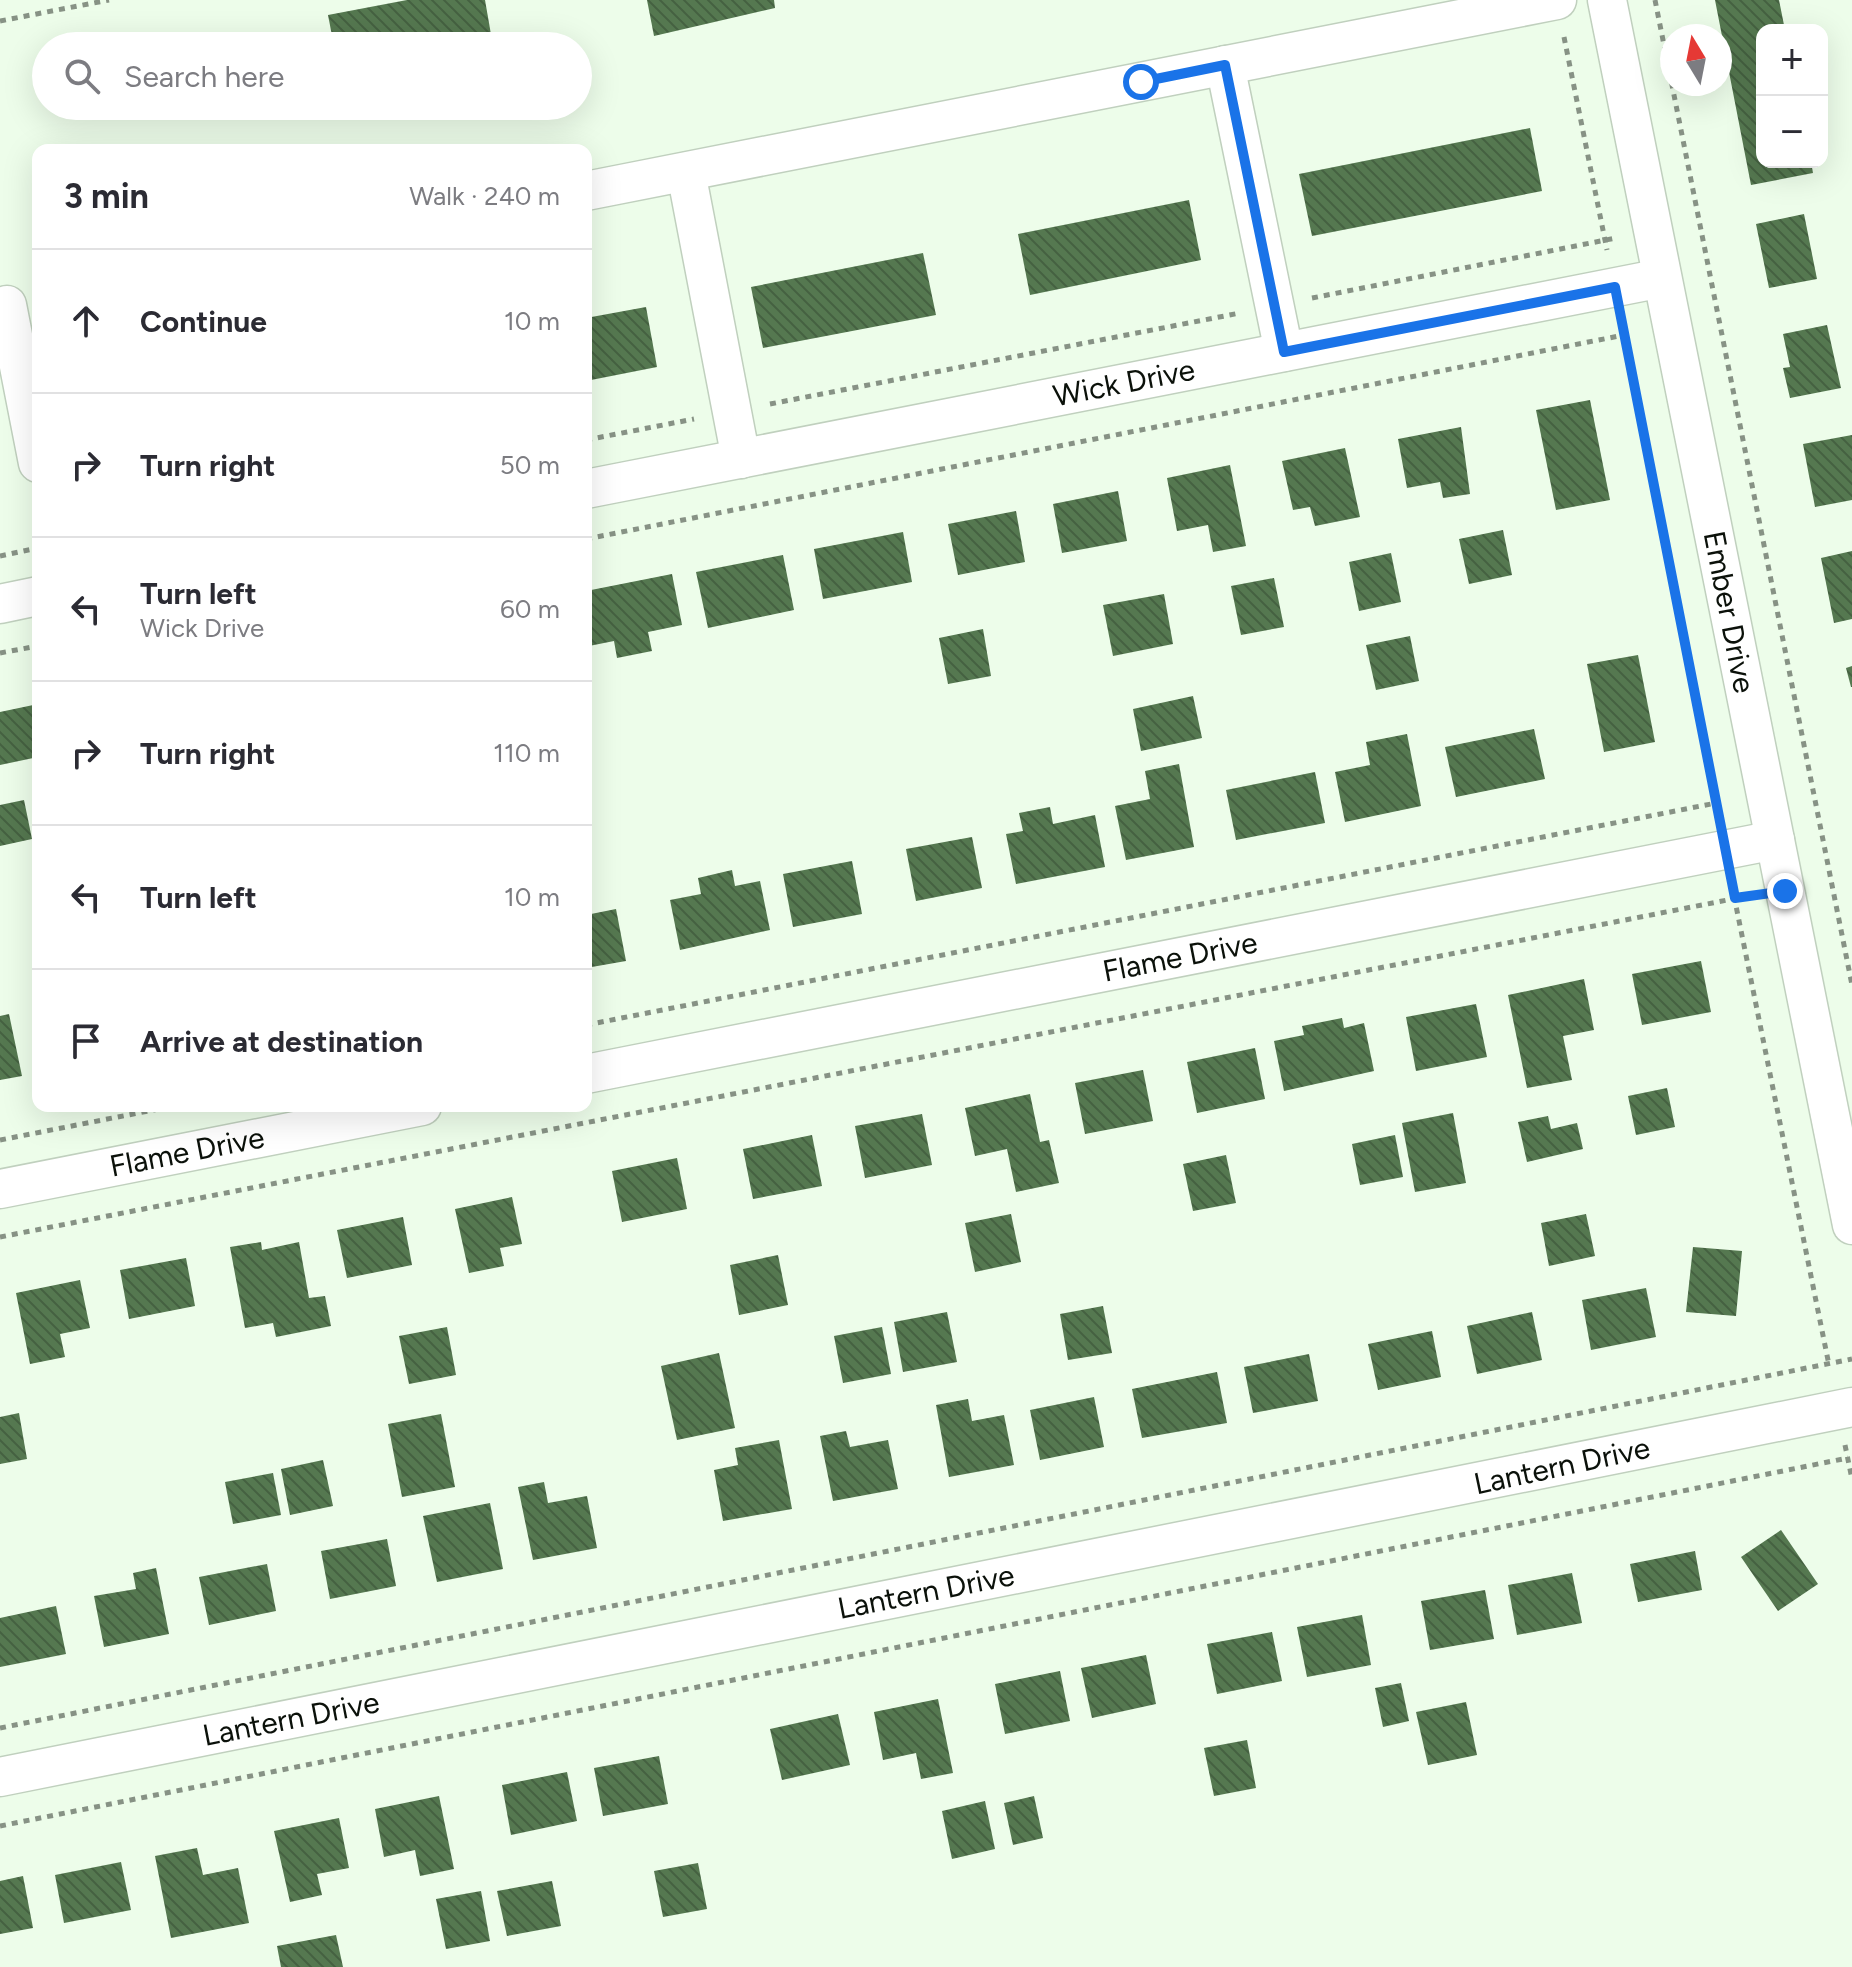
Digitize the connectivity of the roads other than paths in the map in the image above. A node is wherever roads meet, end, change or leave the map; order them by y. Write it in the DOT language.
graph roads {
  1 [pos="1556,0"];
  2 [pos="1607,0"];
  3 [pos="1225,65"];
  4 [pos="686,172"];
  5 [pos="592,190"];
  6 [pos="1662,278"];
  7 [pos="15,304"];
  8 [pos="1284,352"];
  9 [pos="32,422"];
  10 [pos="741,459"];
  11 [pos="592,488"];
  12 [pos="32,597"];
  13 [pos="0,604"];
  14 [pos="1775,840"];
  15 [pos="592,1073"];
  16 [pos="391,1112"];
  17 [pos="0,1189"];
  18 [pos="1852,1225"];
  19 [pos="1852,1407"];
  20 [pos="0,1777"];
  1 -- 3 [label="street"];
  2 -- 6 [label="street, Ember Drive"];
  3 -- 4 [label="street"];
  3 -- 8 [label="street"];
  4 -- 5 [label="street"];
  4 -- 10 [label="street"];
  6 -- 8 [label="street, Wick Drive"];
  6 -- 14 [label="street, Ember Drive"];
  7 -- 9 [label="street"];
  8 -- 10 [label="street, Wick Drive"];
  10 -- 11 [label="street, Wick Drive"];
  12 -- 13 [label="street"];
  14 -- 15 [label="street, Flame Drive"];
  14 -- 18 [label="street, Ember Drive"];
  16 -- 17 [label="street, Flame Drive"];
  19 -- 20 [label="street, Lantern Drive"];
}
